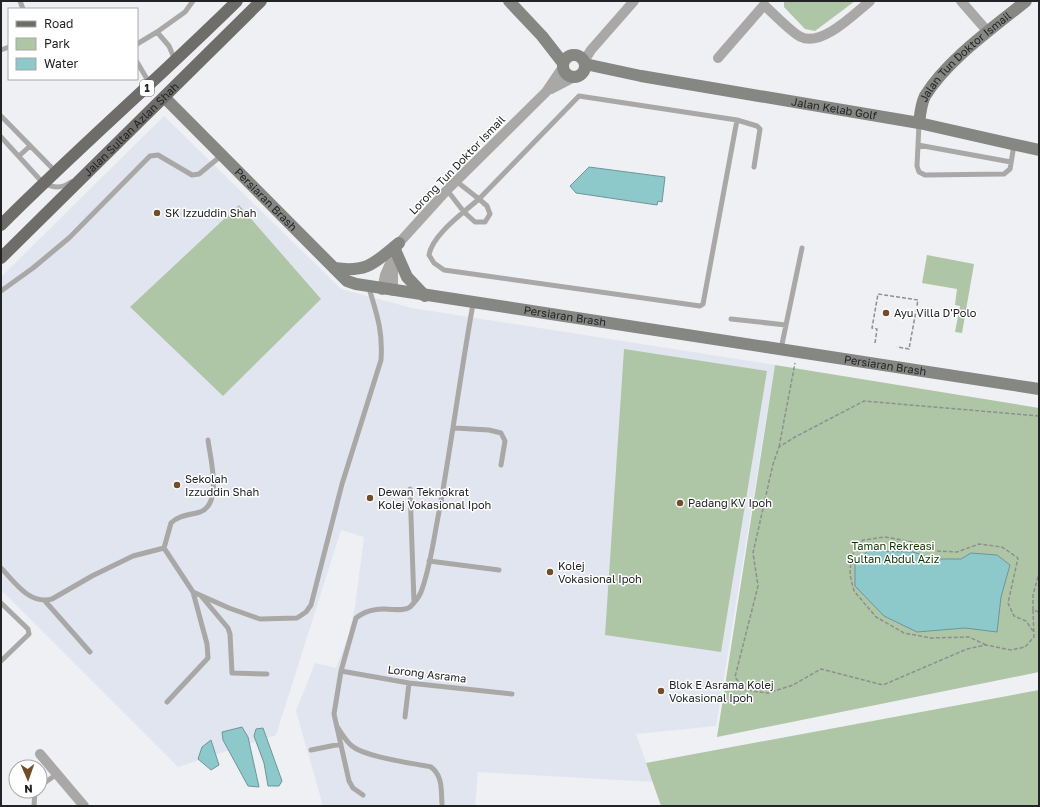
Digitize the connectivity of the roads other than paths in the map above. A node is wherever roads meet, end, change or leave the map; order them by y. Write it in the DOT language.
graph roads {
  1 [pos="193,1"];
  2 [pos="237,1"];
  3 [pos="261,1"];
  4 [pos="509,1"];
  5 [pos="634,1"];
  6 [pos="870,1"];
  7 [pos="961,1"];
  8 [pos="1026,1"];
  9 [pos="765,3"];
  10 [pos="157,32"];
  11 [pos="988,32"];
  12 [pos="138,43"];
  13 [pos="718,58"];
  14 [pos="176,61"];
  15 [pos="138,64"];
  16 [pos="575,65"];
  17 [pos="151,84"];
  18 [pos="546,92"];
  19 [pos="165,98"];
  20 [pos="1,116"];
  21 [pos="737,120"];
  22 [pos="919,123"];
  23 [pos="1,137"];
  24 [pos="918,145"];
  25 [pos="1014,145"];
  26 [pos="30,146"];
  27 [pos="1039,150"];
  28 [pos="222,155"];
  29 [pos="19,156"];
  30 [pos="99,162"];
  31 [pos="1011,162"];
  32 [pos="754,167"];
  33 [pos="55,172"];
  34 [pos="456,180"];
  35 [pos="43,183"];
  36 [pos="447,190"];
  37 [pos="479,199"];
  38 [pos="464,212"];
  39 [pos="1,225"];
  40 [pos="802,248"];
  41 [pos="396,252"];
  42 [pos="1,258"];
  43 [pos="334,268"];
  44 [pos="369,288"];
  45 [pos="388,290"];
  46 [pos="1,291"];
  47 [pos="425,296"];
  48 [pos="473,304"];
  49 [pos="731,319"];
  50 [pos="786,325"];
  51 [pos="781,350"];
  52 [pos="1039,389"];
  53 [pos="454,428"];
  54 [pos="208,440"];
  55 [pos="501,465"];
  56 [pos="410,489"];
  57 [pos="164,548"];
  58 [pos="429,561"];
  59 [pos="1,568"];
  60 [pos="499,570"];
  61 [pos="193,592"];
  62 [pos="202,596"];
  63 [pos="45,601"];
  64 [pos="414,602"];
  65 [pos="1,603"];
  66 [pos="90,652"];
  67 [pos="1,661"];
  68 [pos="341,671"];
  69 [pos="267,674"];
  70 [pos="409,683"];
  71 [pos="512,694"];
  72 [pos="167,702"];
  73 [pos="405,717"];
  74 [pos="337,726"];
  75 [pos="341,744"];
  76 [pos="311,750"];
  77 [pos="40,754"];
  78 [pos="57,774"];
  79 [pos="48,780"];
  80 [pos="363,795"];
  81 [pos="442,804"];
  82 [pos="84,806"];
  1 -- 10 [label="lane"];
  2 -- 14 [label="main road, Jalan Sultan Azlan Shah / 1"];
  3 -- 19 [label="main road, Jalan Sultan Azlan Shah / 1"];
  4 -- 16 [label="street"];
  5 -- 16 [label="street, Lorong Tun Doktor Ismail"];
  6 -- 9 [label="street"];
  7 -- 11 [label="street"];
  8 -- 11 [label="street, Jalan Tun Doktor Ismail"];
  9 -- 13 [label="street"];
  10 -- 12 [label="lane"];
  10 -- 14 [label="lane"];
  11 -- 22 [label="street, Jalan Tun Doktor Ismail"];
  14 -- 17 [label="main road, Jalan Sultan Azlan Shah / 1"];
  15 -- 17 [label="lane"];
  16 -- 18 [label="street, Lorong Tun Doktor Ismail"];
  16 -- 18 [label="street, Lorong Tun Doktor Ismail"];
  16 -- 22 [label="street, Jalan Kelab Golf"];
  17 -- 33 [label="main road, Jalan Sultan Azlan Shah / 1"];
  18 -- 34 [label="street, Lorong Tun Doktor Ismail"];
  19 -- 28 [label="street, Persiaran Brash"];
  19 -- 30 [label="main road, Jalan Sultan Azlan Shah / 1"];
  20 -- 26 [label="lane"];
  21 -- 32 [label="lane"];
  21 -- 37 [label="lane"];
  21 -- 38 [label="lane"];
  22 -- 24 [label="lane"];
  22 -- 25 [label="street, Jalan Kelab Golf"];
  23 -- 29 [label="lane"];
  24 -- 31 [label="lane"];
  24 -- 31 [label="lane"];
  25 -- 27 [label="street, Jalan Kelab Golf"];
  25 -- 31 [label="lane"];
  26 -- 29 [label="lane"];
  26 -- 33 [label="lane"];
  28 -- 43 [label="street, Persiaran Brash"];
  28 -- 46 [label="lane"];
  29 -- 35 [label="lane"];
  30 -- 35 [label="lane"];
  30 -- 42 [label="main road, Jalan Sultan Azlan Shah / 1"];
  33 -- 35 [label="main road, Jalan Sultan Azlan Shah / 1"];
  34 -- 36 [label="street, Lorong Tun Doktor Ismail"];
  34 -- 37 [label="lane"];
  35 -- 39 [label="main road, Jalan Sultan Azlan Shah / 1"];
  36 -- 38 [label="lane"];
  36 -- 41 [label="street, Lorong Tun Doktor Ismail"];
  37 -- 38 [label="lane"];
  37 -- 38 [label="lane"];
  40 -- 50 [label="lane"];
  41 -- 43 [label="street"];
  41 -- 45 [label="street"];
  41 -- 47 [label="street"];
  43 -- 44 [label="street, Persiaran Brash"];
  44 -- 45 [label="street, Persiaran Brash"];
  44 -- 62 [label="lane"];
  45 -- 47 [label="street, Persiaran Brash"];
  47 -- 48 [label="street, Persiaran Brash"];
  48 -- 51 [label="street, Persiaran Brash"];
  48 -- 53 [label="lane"];
  49 -- 50 [label="lane"];
  50 -- 51 [label="lane"];
  51 -- 52 [label="street, Persiaran Brash"];
  53 -- 55 [label="lane"];
  53 -- 58 [label="lane"];
  54 -- 57 [label="lane"];
  56 -- 64 [label="lane"];
  57 -- 61 [label="lane"];
  57 -- 63 [label="lane"];
  58 -- 60 [label="lane"];
  58 -- 64 [label="lane"];
  59 -- 63 [label="lane"];
  61 -- 62 [label="lane"];
  61 -- 72 [label="lane"];
  62 -- 69 [label="lane"];
  63 -- 66 [label="lane"];
  64 -- 68 [label="lane"];
  65 -- 67 [label="lane"];
  68 -- 70 [label="lane, Lorong Asrama"];
  68 -- 74 [label="lane"];
  70 -- 71 [label="lane, Lorong Asrama"];
  70 -- 73 [label="lane"];
  74 -- 75 [label="lane"];
  74 -- 81 [label="lane"];
  75 -- 76 [label="lane"];
  75 -- 80 [label="lane"];
  77 -- 78 [label="street"];
  78 -- 79 [label="lane"];
  78 -- 82 [label="street"];
}
